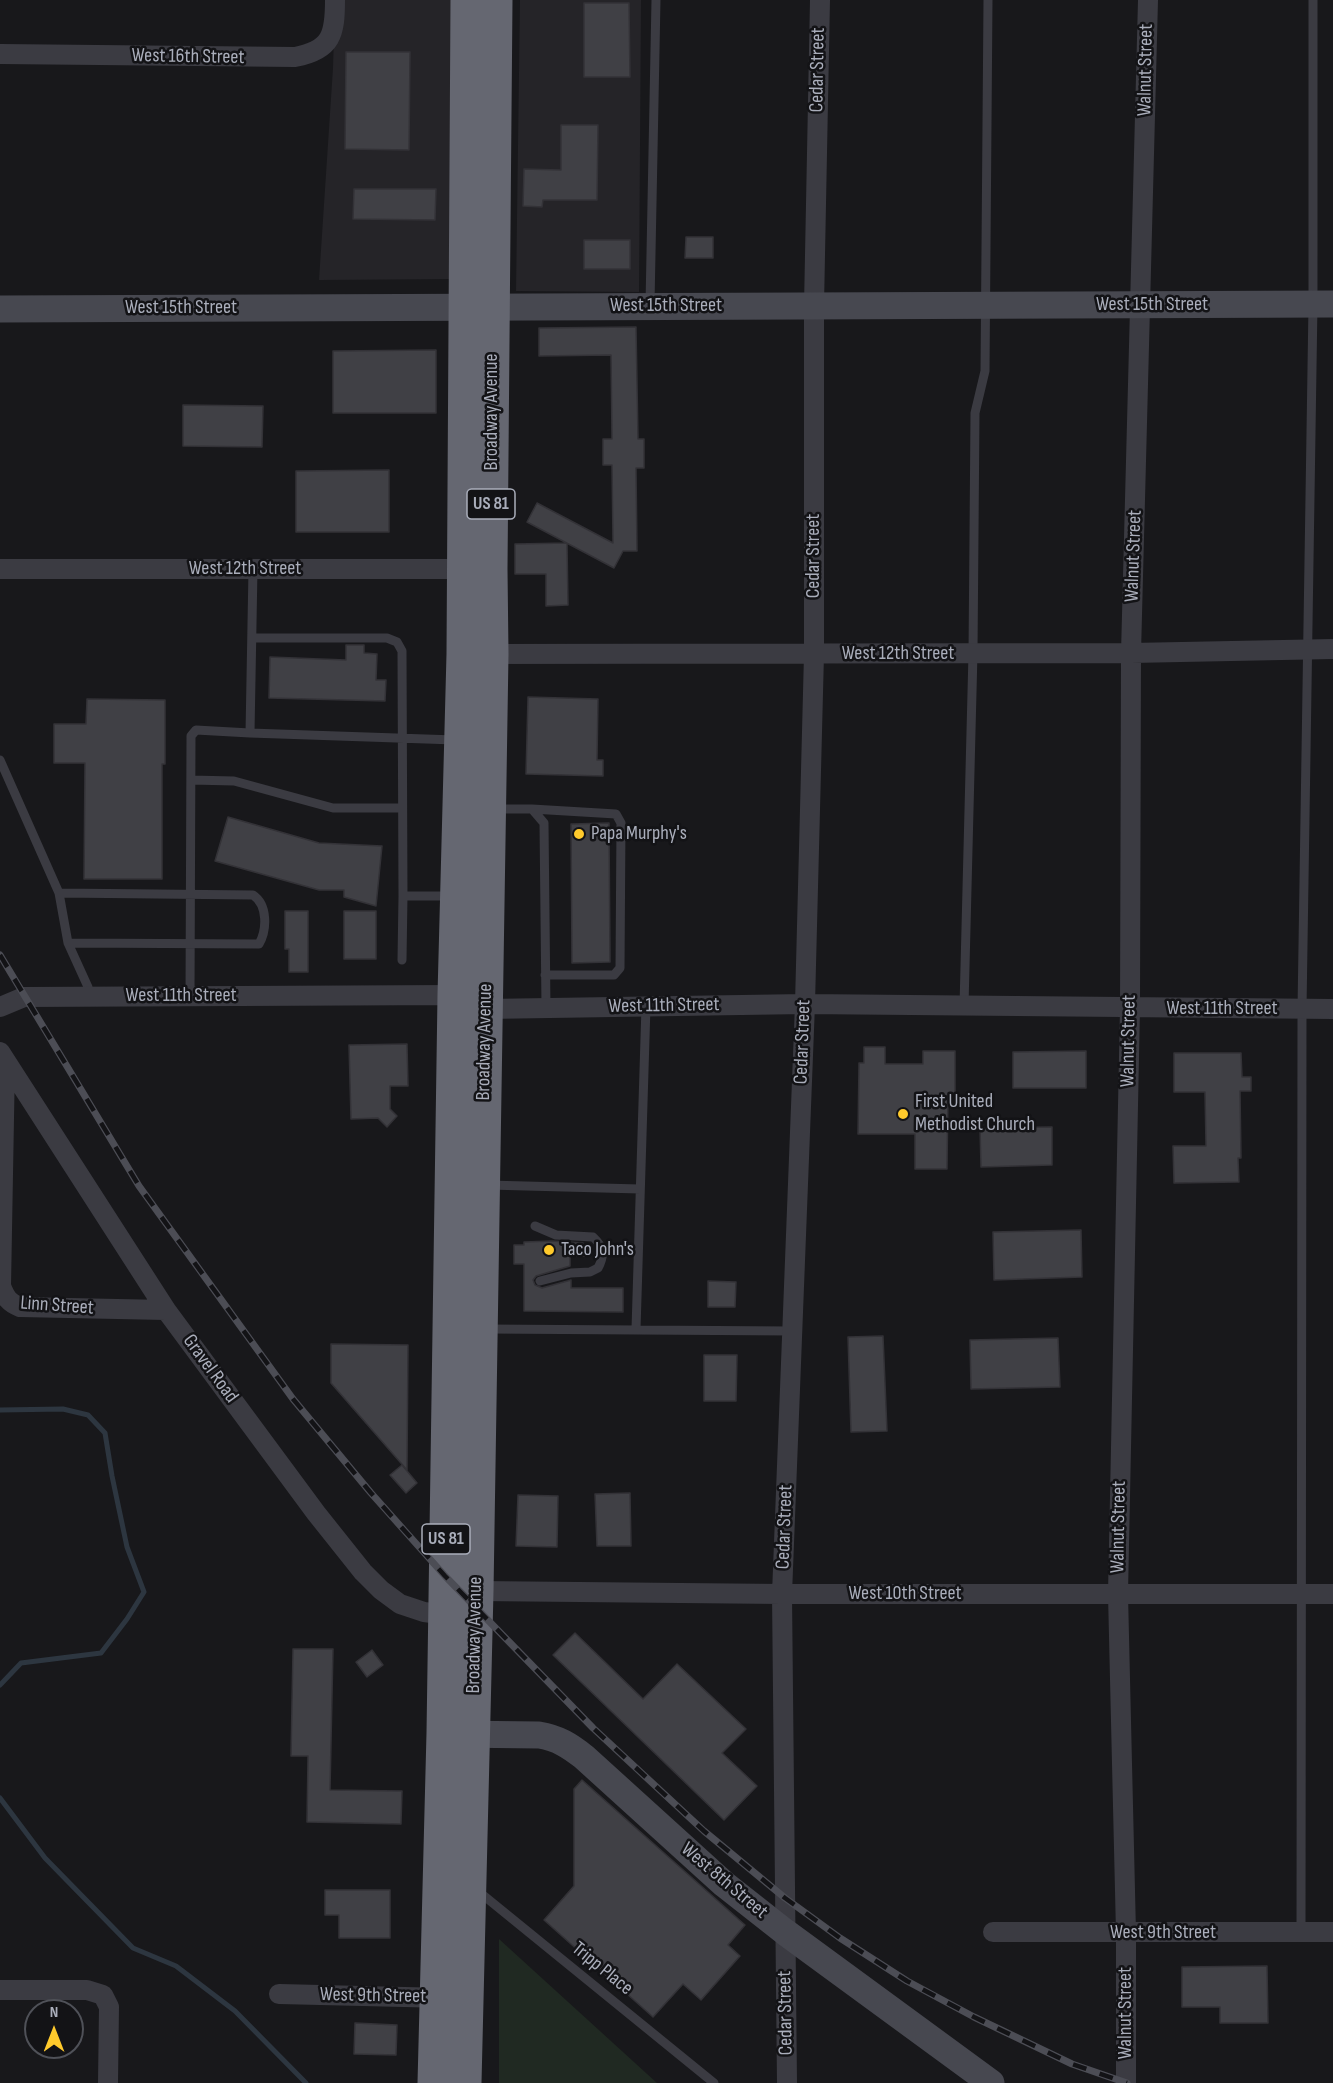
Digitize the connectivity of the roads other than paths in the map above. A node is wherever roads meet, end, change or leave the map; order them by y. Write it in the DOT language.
graph roads {
  1 [pos="335,0"];
  2 [pos="467,0"];
  3 [pos="496,0"];
  4 [pos="656,0"];
  5 [pos="819,0"];
  6 [pos="988,0"];
  7 [pos="1148,0"];
  8 [pos="1313,0"];
  9 [pos="0,54"];
  10 [pos="1323,304"];
  11 [pos="986,305"];
  12 [pos="1141,305"];
  13 [pos="650,306"];
  14 [pos="814,306"];
  15 [pos="478,307"];
  16 [pos="0,309"];
  17 [pos="0,569"];
  18 [pos="253,569"];
  19 [pos="477,569"];
  20 [pos="252,638"];
  21 [pos="1309,650"];
  22 [pos="1333,650"];
  23 [pos="973,653"];
  24 [pos="1131,653"];
  25 [pos="477,654"];
  26 [pos="814,654"];
  27 [pos="250,733"];
  28 [pos="401,738"];
  29 [pos="476,741"];
  30 [pos="0,760"];
  31 [pos="191,780"];
  32 [pos="402,808"];
  33 [pos="474,808"];
  34 [pos="532,809"];
  35 [pos="59,893"];
  36 [pos="190,895"];
  37 [pos="403,896"];
  38 [pos="472,896"];
  39 [pos="68,943"];
  40 [pos="190,944"];
  41 [pos="402,960"];
  42 [pos="545,975"];
  43 [pos="454,995"];
  44 [pos="190,996"];
  45 [pos="87,997"];
  46 [pos="805,1004"];
  47 [pos="646,1006"];
  48 [pos="964,1006"];
  49 [pos="0,1007"];
  50 [pos="546,1008"];
  51 [pos="1130,1008"];
  52 [pos="486,1009"];
  53 [pos="1302,1009"];
  54 [pos="1333,1010"];
  55 [pos="3,1057"];
  56 [pos="483,1185"];
  57 [pos="640,1189"];
  58 [pos="535,1226"];
  59 [pos="540,1281"];
  60 [pos="166,1310"];
  61 [pos="481,1329"];
  62 [pos="636,1329"];
  63 [pos="792,1331"];
  64 [pos="1333,1593"];
  65 [pos="782,1594"];
  66 [pos="1118,1594"];
  67 [pos="1302,1594"];
  68 [pos="465,1608"];
  69 [pos="458,1734"];
  70 [pos="469,1883"];
  71 [pos="785,1932"];
  72 [pos="993,1932"];
  73 [pos="1301,1932"];
  74 [pos="1333,1932"];
  75 [pos="1126,1933"];
  76 [pos="0,1990"];
  77 [pos="279,1994"];
  78 [pos="451,1998"];
  79 [pos="108,2083"];
  80 [pos="434,2083"];
  81 [pos="465,2083"];
  82 [pos="714,2083"];
  83 [pos="787,2083"];
  84 [pos="991,2083"];
  85 [pos="1126,2083"];
  1 -- 9 [label="street, West 16th Street"];
  2 -- 15 [label="highway, Broadway Avenue / US 81"];
  3 -- 15 [label="highway, Broadway Avenue / US 81"];
  4 -- 13 [label="lane"];
  5 -- 14 [label="street, Cedar Street"];
  6 -- 11 [label="lane"];
  7 -- 12 [label="street, Walnut Street"];
  8 -- 10 [label="lane"];
  10 -- 12 [label="street, West 15th Street"];
  10 -- 21 [label="lane"];
  11 -- 12 [label="street, West 15th Street"];
  11 -- 14 [label="street, West 15th Street"];
  11 -- 23 [label="lane"];
  12 -- 24 [label="street, Walnut Street"];
  13 -- 14 [label="street, West 15th Street"];
  13 -- 15 [label="street, West 15th Street"];
  14 -- 26 [label="street, Cedar Street"];
  15 -- 16 [label="street, West 15th Street"];
  15 -- 19 [label="highway, Broadway Avenue / US 81"];
  17 -- 18 [label="street, West 12th Street"];
  18 -- 19 [label="street, West 12th Street"];
  18 -- 20 [label="lane"];
  19 -- 25 [label="highway, Broadway Avenue / US 81"];
  20 -- 27 [label="lane"];
  20 -- 28 [label="lane"];
  21 -- 22 [label="street, West 12th Street"];
  21 -- 24 [label="street, West 12th Street"];
  21 -- 53 [label="lane"];
  23 -- 24 [label="street, West 12th Street"];
  23 -- 26 [label="street, West 12th Street"];
  23 -- 48 [label="lane"];
  24 -- 51 [label="street, Walnut Street"];
  25 -- 26 [label="street, West 12th Street"];
  25 -- 29 [label="highway, Broadway Avenue / US 81"];
  26 -- 46 [label="street, Cedar Street"];
  27 -- 28 [label="lane"];
  27 -- 31 [label="lane"];
  28 -- 29 [label="lane"];
  28 -- 32 [label="lane"];
  29 -- 33 [label="highway, Broadway Avenue / US 81"];
  30 -- 35 [label="lane"];
  31 -- 32 [label="lane"];
  31 -- 36 [label="lane"];
  32 -- 37 [label="lane"];
  33 -- 34 [label="lane"];
  33 -- 38 [label="highway, Broadway Avenue / US 81"];
  34 -- 42 [label="lane"];
  34 -- 42 [label="lane"];
  35 -- 36 [label="lane"];
  35 -- 39 [label="lane"];
  36 -- 40 [label="lane"];
  36 -- 40 [label="lane"];
  37 -- 38 [label="lane"];
  37 -- 41 [label="lane"];
  38 -- 43 [label="highway, Broadway Avenue / US 81"];
  38 -- 52 [label="highway, Broadway Avenue / US 81"];
  39 -- 40 [label="lane"];
  39 -- 45 [label="lane"];
  40 -- 44 [label="lane"];
  42 -- 50 [label="lane"];
  43 -- 44 [label="street, West 11th Street"];
  43 -- 52 [label="street, West 11th Street"];
  43 -- 68 [label="highway, Broadway Avenue / US 81"];
  44 -- 45 [label="street, West 11th Street"];
  45 -- 49 [label="street, West 11th Street"];
  46 -- 47 [label="street, West 11th Street"];
  46 -- 48 [label="street, West 11th Street"];
  46 -- 63 [label="street, Cedar Street"];
  47 -- 50 [label="street, West 11th Street"];
  47 -- 57 [label="lane"];
  48 -- 51 [label="street, West 11th Street"];
  50 -- 52 [label="street, West 11th Street"];
  51 -- 53 [label="street, West 11th Street"];
  51 -- 66 [label="street, Walnut Street"];
  52 -- 56 [label="highway, Broadway Avenue / US 81"];
  53 -- 54 [label="street, West 11th Street"];
  53 -- 67 [label="lane"];
  55 -- 60 [label="street, Gravel Road"];
  55 -- 60 [label="street, Linn Street"];
  56 -- 57 [label="lane"];
  56 -- 61 [label="highway, Broadway Avenue / US 81"];
  57 -- 62 [label="lane"];
  58 -- 59 [label="lane"];
  60 -- 68 [label="street, Gravel Road"];
  61 -- 62 [label="lane"];
  61 -- 68 [label="highway, Broadway Avenue / US 81"];
  62 -- 63 [label="lane"];
  63 -- 65 [label="street, Cedar Street"];
  64 -- 67 [label="street, West 10th Street"];
  65 -- 66 [label="street, West 10th Street"];
  65 -- 68 [label="street, West 10th Street"];
  65 -- 71 [label="street, Cedar Street"];
  66 -- 67 [label="street, West 10th Street"];
  66 -- 75 [label="street, Walnut Street"];
  67 -- 73 [label="lane"];
  68 -- 69 [label="highway, Broadway Avenue / US 81"];
  69 -- 70 [label="highway, Broadway Avenue / US 81"];
  69 -- 71 [label="street, West 8th Street"];
  69 -- 78 [label="highway, Broadway Avenue / US 81"];
  70 -- 78 [label="highway, Broadway Avenue / US 81"];
  70 -- 82 [label="lane, Tripp Place"];
  71 -- 83 [label="street, Cedar Street"];
  71 -- 84 [label="street, West 8th Street"];
  72 -- 75 [label="street, West 9th Street"];
  73 -- 74 [label="street, West 9th Street"];
  73 -- 75 [label="street, West 9th Street"];
  75 -- 85 [label="street, Walnut Street"];
  76 -- 79 [label="street"];
  77 -- 78 [label="street, West 9th Street"];
  78 -- 80 [label="highway, Broadway Avenue / US 81"];
  78 -- 81 [label="highway, Broadway Avenue / US 81"];
}
